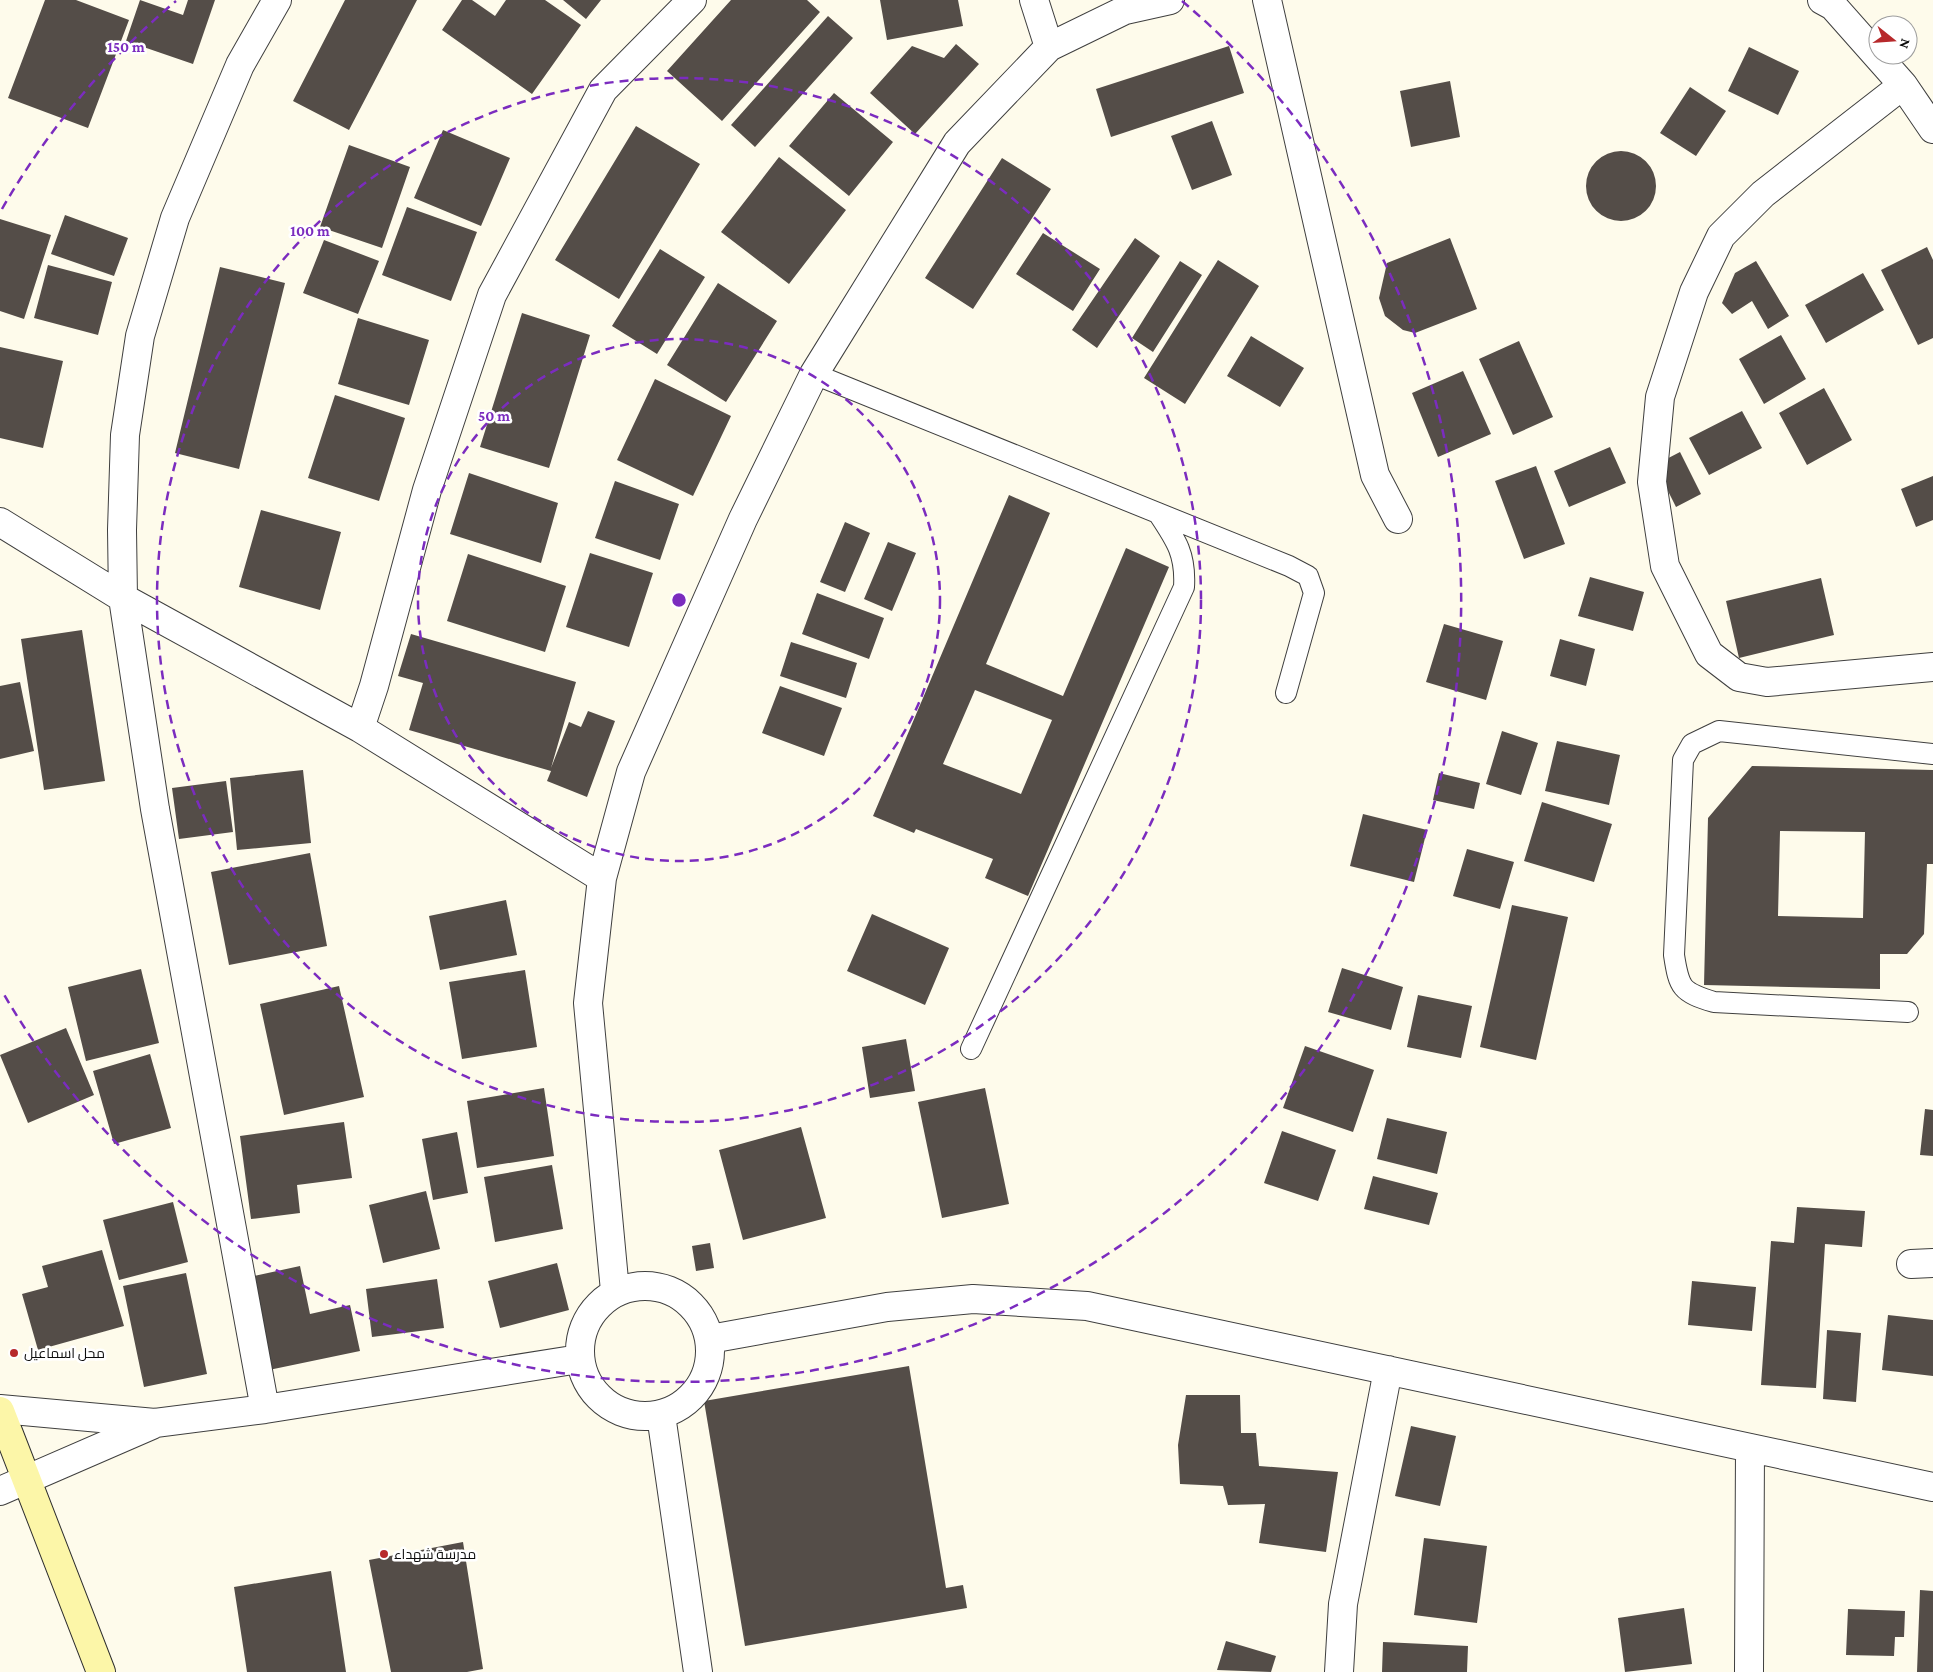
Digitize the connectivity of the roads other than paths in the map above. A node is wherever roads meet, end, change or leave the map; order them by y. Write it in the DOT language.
graph roads {
  1 [pos="277,0"];
  2 [pos="692,0"];
  3 [pos="1034,0"];
  4 [pos="1170,0"];
  5 [pos="1267,0"];
  6 [pos="1822,0"];
  7 [pos="1049,47"];
  8 [pos="1904,84"];
  9 [pos="1933,129"];
  10 [pos="814,374"];
  11 [pos="1158,513"];
  12 [pos="1398,519"];
  13 [pos="0,522"];
  14 [pos="123,598"];
  15 [pos="1933,667"];
  16 [pos="1286,693"];
  17 [pos="360,728"];
  18 [pos="1933,754"];
  19 [pos="602,878"];
  20 [pos="1908,1012"];
  21 [pos="971,1050"];
  22 [pos="615,1292"];
  23 [pos="710,1339"];
  24 [pos="579,1359"];
  25 [pos="1388,1370"];
  26 [pos="265,1409"];
  27 [pos="0,1410"];
  28 [pos="661,1415"];
  29 [pos="155,1424"];
  30 [pos="1750,1448"];
  31 [pos="27,1478"];
  32 [pos="1933,1487"];
  33 [pos="0,1490"];
  34 [pos="101,1672"];
  35 [pos="698,1672"];
  36 [pos="1339,1672"];
  37 [pos="1749,1672"];
  1 -- 14 [label="street"];
  2 -- 17 [label="street"];
  3 -- 7 [label="street"];
  4 -- 7 [label="street"];
  5 -- 12 [label="street"];
  6 -- 8 [label="street"];
  7 -- 10 [label="street"];
  8 -- 9 [label="street"];
  8 -- 15 [label="street"];
  10 -- 11 [label="lane"];
  10 -- 19 [label="street"];
  11 -- 16 [label="lane"];
  11 -- 21 [label="lane"];
  13 -- 14 [label="street"];
  14 -- 17 [label="street"];
  14 -- 26 [label="street"];
  17 -- 19 [label="street"];
  18 -- 20 [label="lane"];
  19 -- 22 [label="street"];
  22 -- 23 [label="street"];
  22 -- 24 [label="street"];
  23 -- 25 [label="street"];
  23 -- 28 [label="street"];
  24 -- 26 [label="street"];
  24 -- 28 [label="street"];
  25 -- 30 [label="street"];
  25 -- 36 [label="street"];
  26 -- 29 [label="street"];
  27 -- 29 [label="street"];
  27 -- 31 [label="street"];
  28 -- 35 [label="street"];
  29 -- 31 [label="street"];
  30 -- 32 [label="street"];
  30 -- 37 [label="street"];
  31 -- 33 [label="street"];
  31 -- 34 [label="street"];
}
